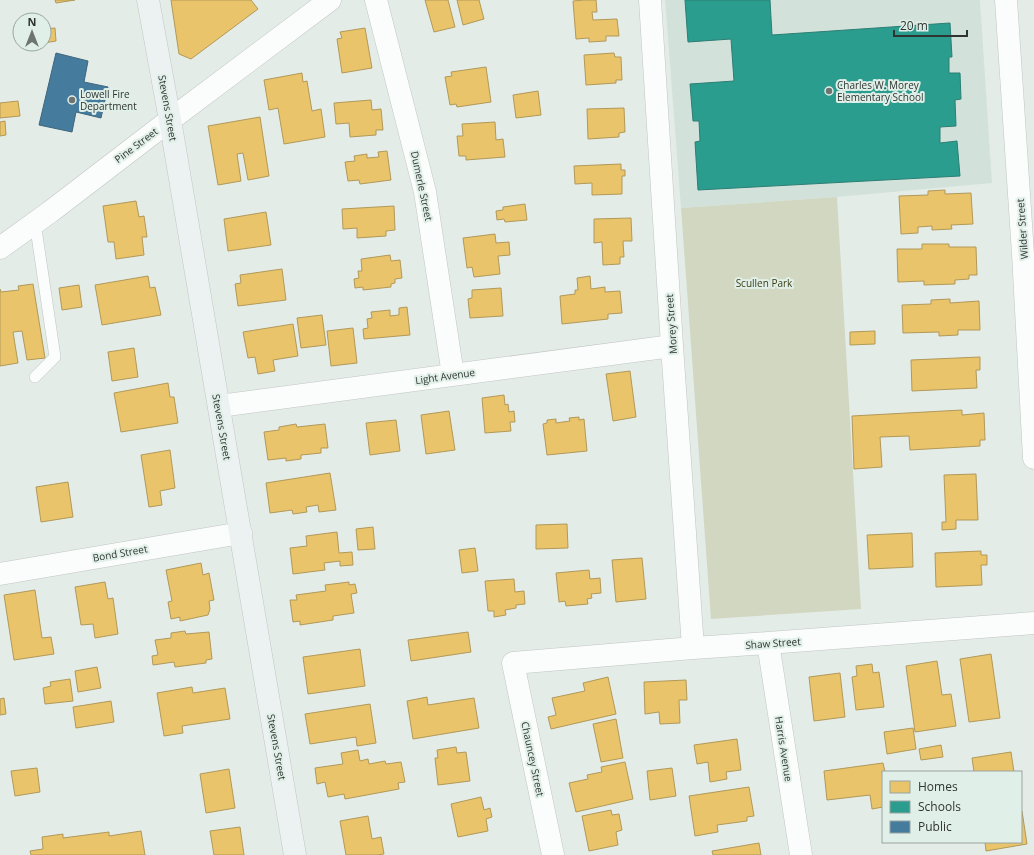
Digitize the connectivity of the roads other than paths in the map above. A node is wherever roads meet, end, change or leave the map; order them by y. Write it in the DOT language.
graph roads {
  1 [pos="148,0"];
  2 [pos="330,0"];
  3 [pos="376,0"];
  4 [pos="650,0"];
  5 [pos="1006,0"];
  6 [pos="170,120"];
  7 [pos="35,222"];
  8 [pos="0,248"];
  9 [pos="672,346"];
  10 [pos="453,375"];
  11 [pos="35,377"];
  12 [pos="219,406"];
  13 [pos="1034,458"];
  14 [pos="240,532"];
  15 [pos="0,574"];
  16 [pos="1034,623"];
  17 [pos="768,643"];
  18 [pos="693,648"];
  19 [pos="513,663"];
  20 [pos="295,855"];
  21 [pos="553,855"];
  22 [pos="801,855"];
  1 -- 6 [label="main road, Stevens Street"];
  2 -- 6 [label="street, Pine Street"];
  3 -- 10 [label="street, Dumerle Street"];
  4 -- 9 [label="street, Morey Street"];
  5 -- 13 [label="street, Wilder Street"];
  6 -- 7 [label="street, Pine Street"];
  6 -- 12 [label="main road, Stevens Street"];
  7 -- 8 [label="street, Pine Street"];
  7 -- 11 [label="lane"];
  9 -- 10 [label="street, Light Avenue"];
  9 -- 18 [label="street, Morey Street"];
  10 -- 12 [label="street, Light Avenue"];
  12 -- 14 [label="main road, Stevens Street"];
  14 -- 15 [label="street, Bond Street"];
  14 -- 20 [label="main road, Stevens Street"];
  16 -- 17 [label="street, Shaw Street"];
  17 -- 18 [label="street, Shaw Street"];
  17 -- 22 [label="street, Harris Avenue"];
  18 -- 19 [label="street, Shaw Street"];
  19 -- 21 [label="street, Chauncey Street"];
}
